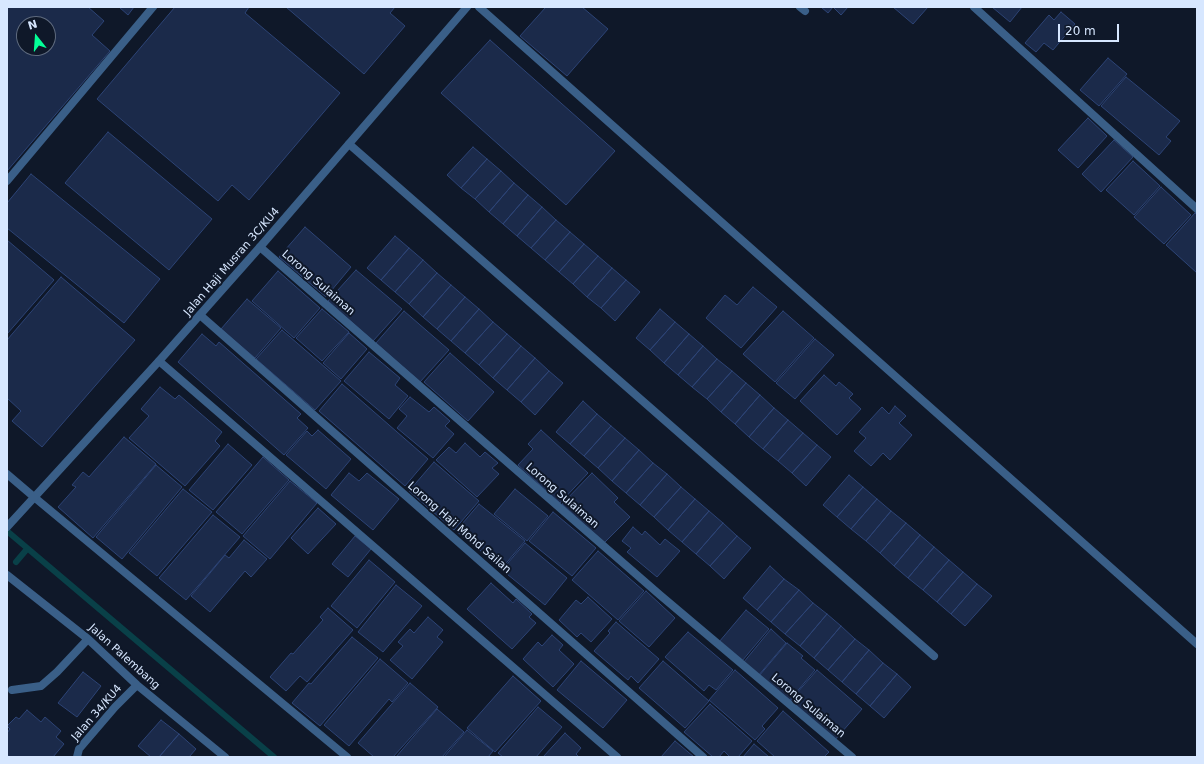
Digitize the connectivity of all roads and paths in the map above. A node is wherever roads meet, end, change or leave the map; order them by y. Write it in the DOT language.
graph roads {
  1 [pos="153,7"];
  2 [pos="467,7"];
  3 [pos="479,7"];
  4 [pos="974,7"];
  5 [pos="349,144"];
  6 [pos="7,181"];
  7 [pos="1197,209"];
  8 [pos="260,247"];
  9 [pos="200,315"];
  10 [pos="159,361"];
  11 [pos="7,474"];
  12 [pos="32,499"];
  13 [pos="7,527"];
  14 [pos="7,575"];
  15 [pos="88,639"];
  16 [pos="1197,644"];
  17 [pos="934,656"];
  18 [pos="137,685"];
  19 [pos="12,690"];
  20 [pos="77,757"];
  21 [pos="225,757"];
  22 [pos="347,757"];
  23 [pos="617,757"];
  24 [pos="703,757"];
  25 [pos="852,757"];
  1 -- 6 [label="street"];
  2 -- 5 [label="street, Jalan Haji Musran 3C/KU4"];
  3 -- 16 [label="street"];
  4 -- 7 [label="street"];
  5 -- 8 [label="street, Jalan Haji Musran 3C/KU4"];
  5 -- 17 [label="street"];
  8 -- 9 [label="street, Jalan Haji Musran 3C/KU4"];
  8 -- 25 [label="street, Lorong Sulaiman"];
  9 -- 10 [label="street, Jalan Haji Musran 3C/KU4"];
  9 -- 24 [label="street, Lorong Haji Mohd Sailan"];
  10 -- 12 [label="street, Jalan Haji Musran 3C/KU4"];
  10 -- 23 [label="street"];
  11 -- 12 [label="street"];
  12 -- 13 [label="street, Jalan Haji Musran 3C/KU4"];
  12 -- 22 [label="street"];
  14 -- 15 [label="street, Jalan Palembang"];
  15 -- 18 [label="street, Jalan Palembang"];
  15 -- 19 [label="street"];
  18 -- 20 [label="street, Jalan 34/KU4"];
  18 -- 21 [label="street, Jalan Palembang"];
}
